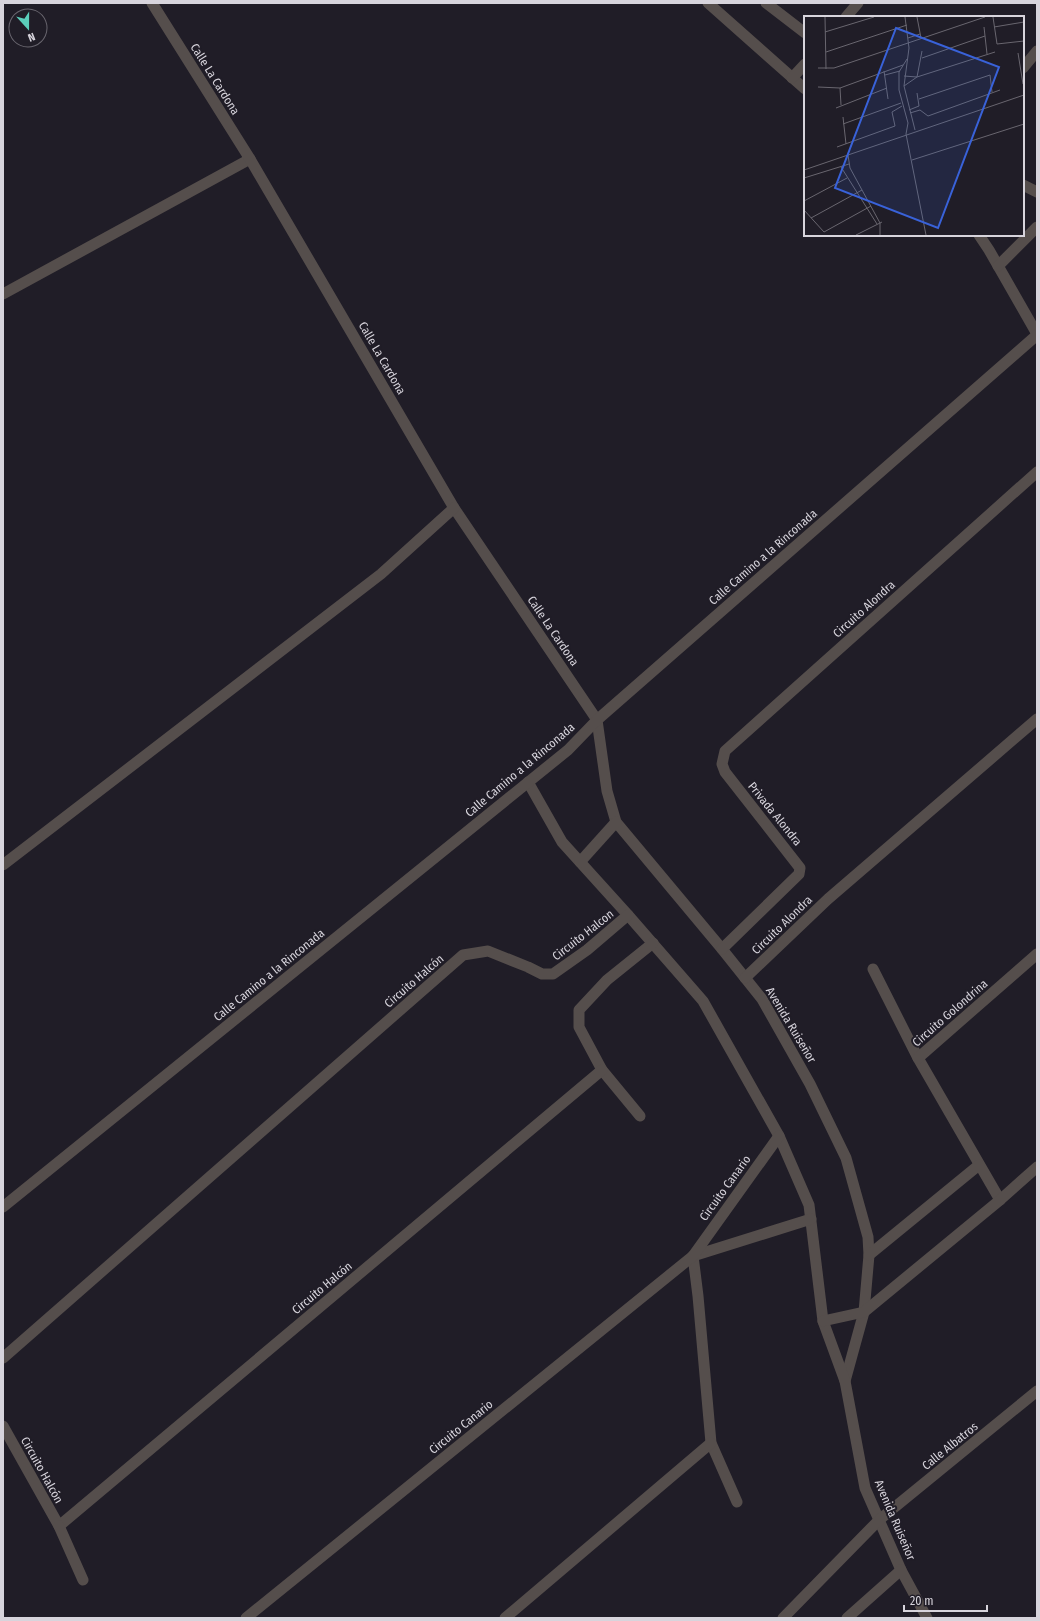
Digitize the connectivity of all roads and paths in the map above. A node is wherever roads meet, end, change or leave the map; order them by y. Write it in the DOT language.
graph roads {
  1 [pos="152,3"];
  2 [pos="708,3"];
  3 [pos="766,3"];
  4 [pos="858,3"];
  5 [pos="847,16"];
  6 [pos="804,32"];
  7 [pos="1037,51"];
  8 [pos="804,65"];
  9 [pos="1024,67"];
  10 [pos="792,78"];
  11 [pos="804,88"];
  12 [pos="250,159"];
  13 [pos="1024,186"];
  14 [pos="1037,192"];
  15 [pos="1037,227"];
  16 [pos="980,236"];
  17 [pos="998,266"];
  18 [pos="3,294"];
  19 [pos="1037,335"];
  20 [pos="1037,472"];
  21 [pos="454,508"];
  22 [pos="1037,719"];
  23 [pos="597,720"];
  24 [pos="725,772"];
  25 [pos="528,782"];
  26 [pos="616,822"];
  27 [pos="580,862"];
  28 [pos="3,865"];
  29 [pos="799,874"];
  30 [pos="628,915"];
  31 [pos="653,943"];
  32 [pos="722,949"];
  33 [pos="1037,954"];
  34 [pos="873,969"];
  35 [pos="553,974"];
  36 [pos="745,978"];
  37 [pos="918,1058"];
  38 [pos="602,1070"];
  39 [pos="640,1116"];
  40 [pos="780,1136"];
  41 [pos="979,1165"];
  42 [pos="1037,1167"];
  43 [pos="1000,1200"];
  44 [pos="3,1207"];
  45 [pos="811,1219"];
  46 [pos="869,1255"];
  47 [pos="692,1256"];
  48 [pos="864,1312"];
  49 [pos="823,1321"];
  50 [pos="3,1358"];
  51 [pos="845,1381"];
  52 [pos="1037,1391"];
  53 [pos="3,1426"];
  54 [pos="711,1443"];
  55 [pos="737,1502"];
  56 [pos="878,1520"];
  57 [pos="59,1526"];
  58 [pos="901,1570"];
  59 [pos="83,1580"];
  60 [pos="788,1616"];
  61 [pos="246,1618"];
  62 [pos="505,1618"];
  63 [pos="847,1618"];
  64 [pos="927,1618"];
  1 -- 12 [label="street, Calle La Cardona"];
  2 -- 10 [label="street"];
  3 -- 6 [label="street"];
  4 -- 5 [label="street"];
  7 -- 9 [label="street"];
  8 -- 10 [label="street"];
  10 -- 11 [label="street"];
  12 -- 18 [label="street"];
  12 -- 21 [label="street, Calle La Cardona"];
  13 -- 14 [label="street"];
  15 -- 17 [label="street"];
  16 -- 17 [label="street"];
  17 -- 19 [label="street"];
  19 -- 23 [label="street, Calle Camino a la Rinconada"];
  20 -- 24 [label="street, Circuito Alondra"];
  21 -- 23 [label="street, Calle La Cardona"];
  21 -- 28 [label="street"];
  22 -- 36 [label="street, Circuito Alondra"];
  23 -- 25 [label="street, Calle Camino a la Rinconada"];
  23 -- 26 [label="street, Avenida Ruiseñor"];
  24 -- 29 [label="street, Privada Alondra"];
  25 -- 27 [label="street, Avenida Ruiseñor"];
  25 -- 44 [label="street, Calle Camino a la Rinconada"];
  26 -- 27 [label="street"];
  26 -- 32 [label="street, Avenida Ruiseñor"];
  27 -- 30 [label="street, Avenida Ruiseñor"];
  29 -- 32 [label="street, Circuito Alondra"];
  30 -- 31 [label="street, Avenida Ruiseñor"];
  30 -- 35 [label="street, Circuito Halcon"];
  31 -- 38 [label="street"];
  31 -- 40 [label="street, Avenida Ruiseñor"];
  32 -- 36 [label="street, Avenida Ruiseñor"];
  33 -- 37 [label="street, Circuito Golondrina"];
  34 -- 37 [label="street"];
  35 -- 50 [label="street, Circuito Halcón"];
  36 -- 46 [label="street, Avenida Ruiseñor"];
  37 -- 41 [label="street, Circuito Golondrina"];
  38 -- 39 [label="street"];
  38 -- 57 [label="street, Circuito Halcón"];
  40 -- 45 [label="street, Avenida Ruiseñor"];
  40 -- 47 [label="street, Circuito Canario"];
  41 -- 43 [label="street, Circuito Golondrina"];
  41 -- 46 [label="street"];
  42 -- 43 [label="street"];
  43 -- 48 [label="street"];
  45 -- 47 [label="street, Circuito Canario"];
  45 -- 49 [label="street, Avenida Ruiseñor"];
  46 -- 48 [label="street, Avenida Ruiseñor"];
  47 -- 54 [label="street"];
  47 -- 61 [label="street, Circuito Canario"];
  48 -- 49 [label="street"];
  48 -- 51 [label="street, Avenida Ruiseñor"];
  49 -- 51 [label="street, Avenida Ruiseñor"];
  51 -- 56 [label="street, Avenida Ruiseñor"];
  52 -- 56 [label="street, Calle Albatros"];
  53 -- 57 [label="street, Circuito Halcón"];
  54 -- 55 [label="street"];
  54 -- 62 [label="street"];
  56 -- 58 [label="street, Avenida Ruiseñor"];
  56 -- 60 [label="street, Calle Albatros"];
  57 -- 59 [label="street, Circuito Halcón"];
  58 -- 63 [label="street"];
  58 -- 64 [label="street, Avenida Ruiseñor"];
}
